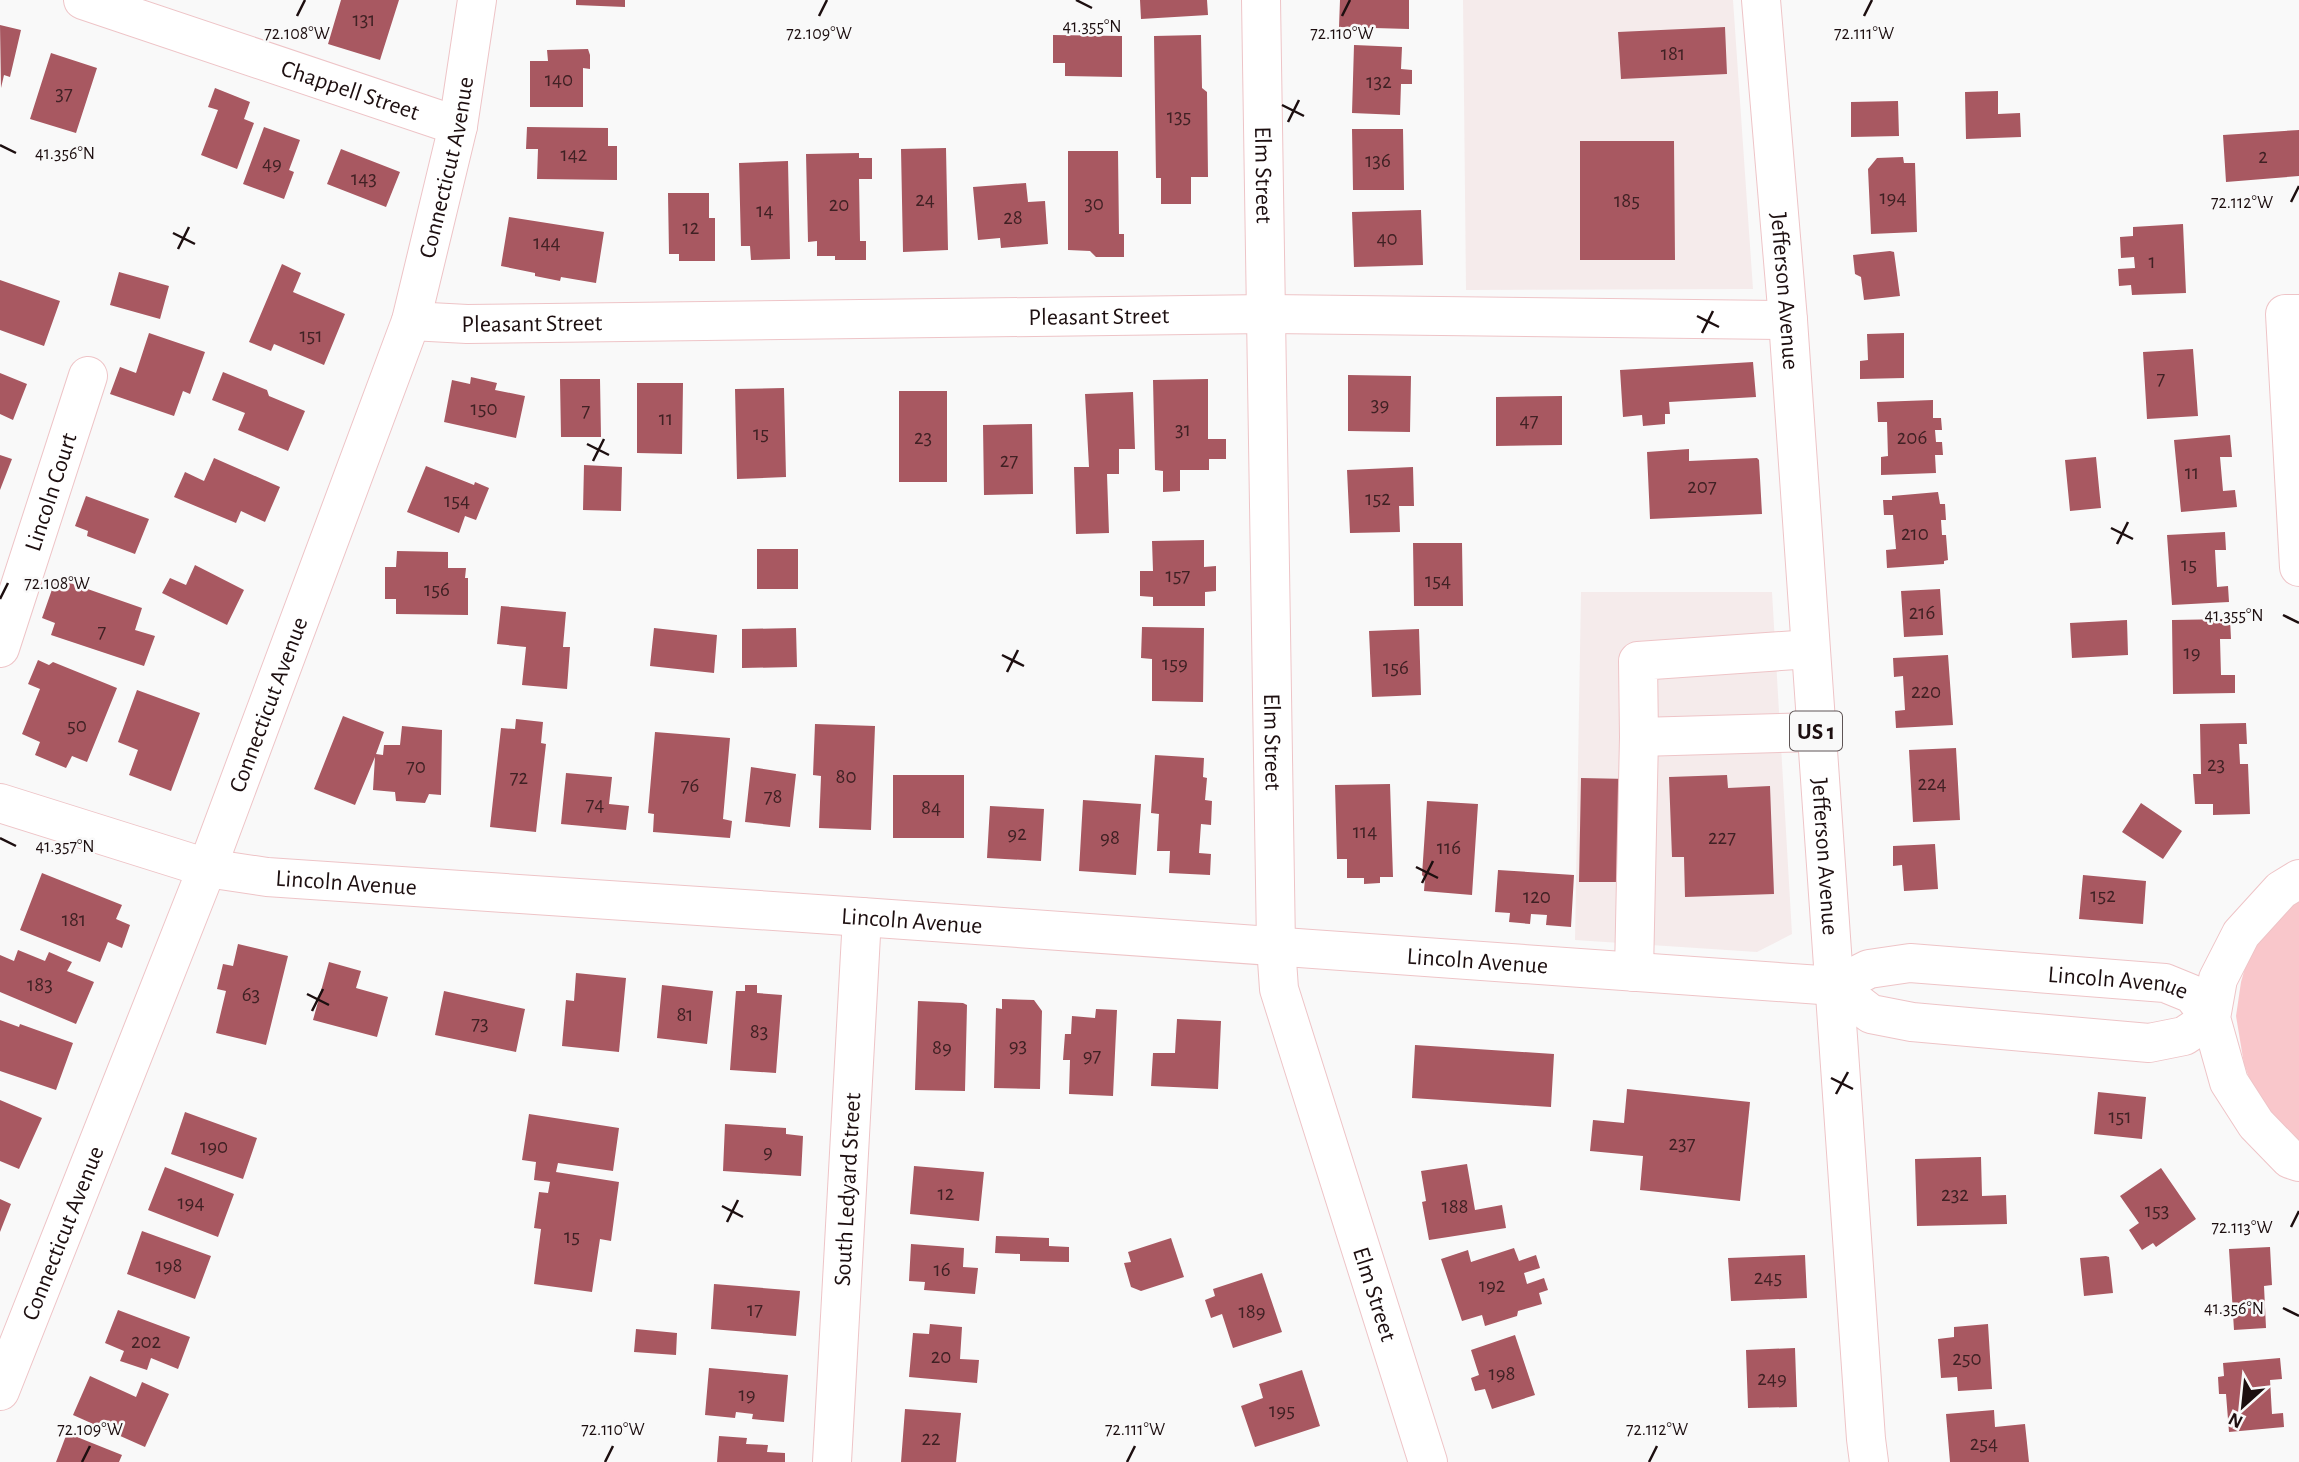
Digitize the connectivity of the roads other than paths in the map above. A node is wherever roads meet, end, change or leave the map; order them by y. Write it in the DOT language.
graph roads {
  1 [pos="83,0"];
  2 [pos="477,0"];
  3 [pos="1261,0"];
  4 [pos="1760,0"];
  5 [pos="458,126"];
  6 [pos="1267,314"];
  7 [pos="2292,314"];
  8 [pos="1788,320"];
  9 [pos="411,321"];
  10 [pos="88,376"];
  11 [pos="2299,567"];
  12 [pos="0,648"];
  13 [pos="1810,649"];
  14 [pos="1816,732"];
  15 [pos="1639,737"];
  16 [pos="0,803"];
  17 [pos="207,868"];
  18 [pos="2299,879"];
  19 [pos="862,916"];
  20 [pos="1276,946"];
  21 [pos="1634,972"];
  22 [pos="1835,986"];
  23 [pos="2211,1018"];
  24 [pos="2299,1162"];
  25 [pos="0,1391"];
  26 [pos="832,1462"];
  27 [pos="1428,1462"];
  28 [pos="1869,1462"];
  1 -- 5 [label="street, Chappell Street"];
  2 -- 5 [label="street, Connecticut Avenue"];
  3 -- 6 [label="street, Elm Street"];
  4 -- 8 [label="street, Jefferson Avenue / US 1"];
  5 -- 9 [label="street, Connecticut Avenue"];
  6 -- 8 [label="street, Pleasant Street"];
  6 -- 9 [label="street, Pleasant Street"];
  6 -- 20 [label="street, Elm Street"];
  7 -- 11 [label="street"];
  8 -- 13 [label="street, Jefferson Avenue / US 1"];
  9 -- 17 [label="street, Connecticut Avenue"];
  10 -- 12 [label="street, Lincoln Court"];
  13 -- 14 [label="street, Jefferson Avenue / US 1"];
  13 -- 15 [label="street"];
  14 -- 15 [label="street"];
  14 -- 22 [label="street, Jefferson Avenue / US 1"];
  15 -- 21 [label="street"];
  16 -- 17 [label="street, Lincoln Avenue"];
  17 -- 19 [label="street, Lincoln Avenue"];
  17 -- 25 [label="street, Connecticut Avenue"];
  18 -- 23 [label="street"];
  19 -- 20 [label="street, Lincoln Avenue"];
  19 -- 26 [label="street, South Ledyard Street"];
  20 -- 21 [label="street, Lincoln Avenue"];
  20 -- 27 [label="street, Elm Street"];
  21 -- 22 [label="street, Lincoln Avenue"];
  22 -- 23 [label="street, Lincoln Avenue"];
  22 -- 23 [label="street, Lincoln Avenue"];
  22 -- 28 [label="street, Jefferson Avenue / US 1"];
  23 -- 24 [label="street"];
}
